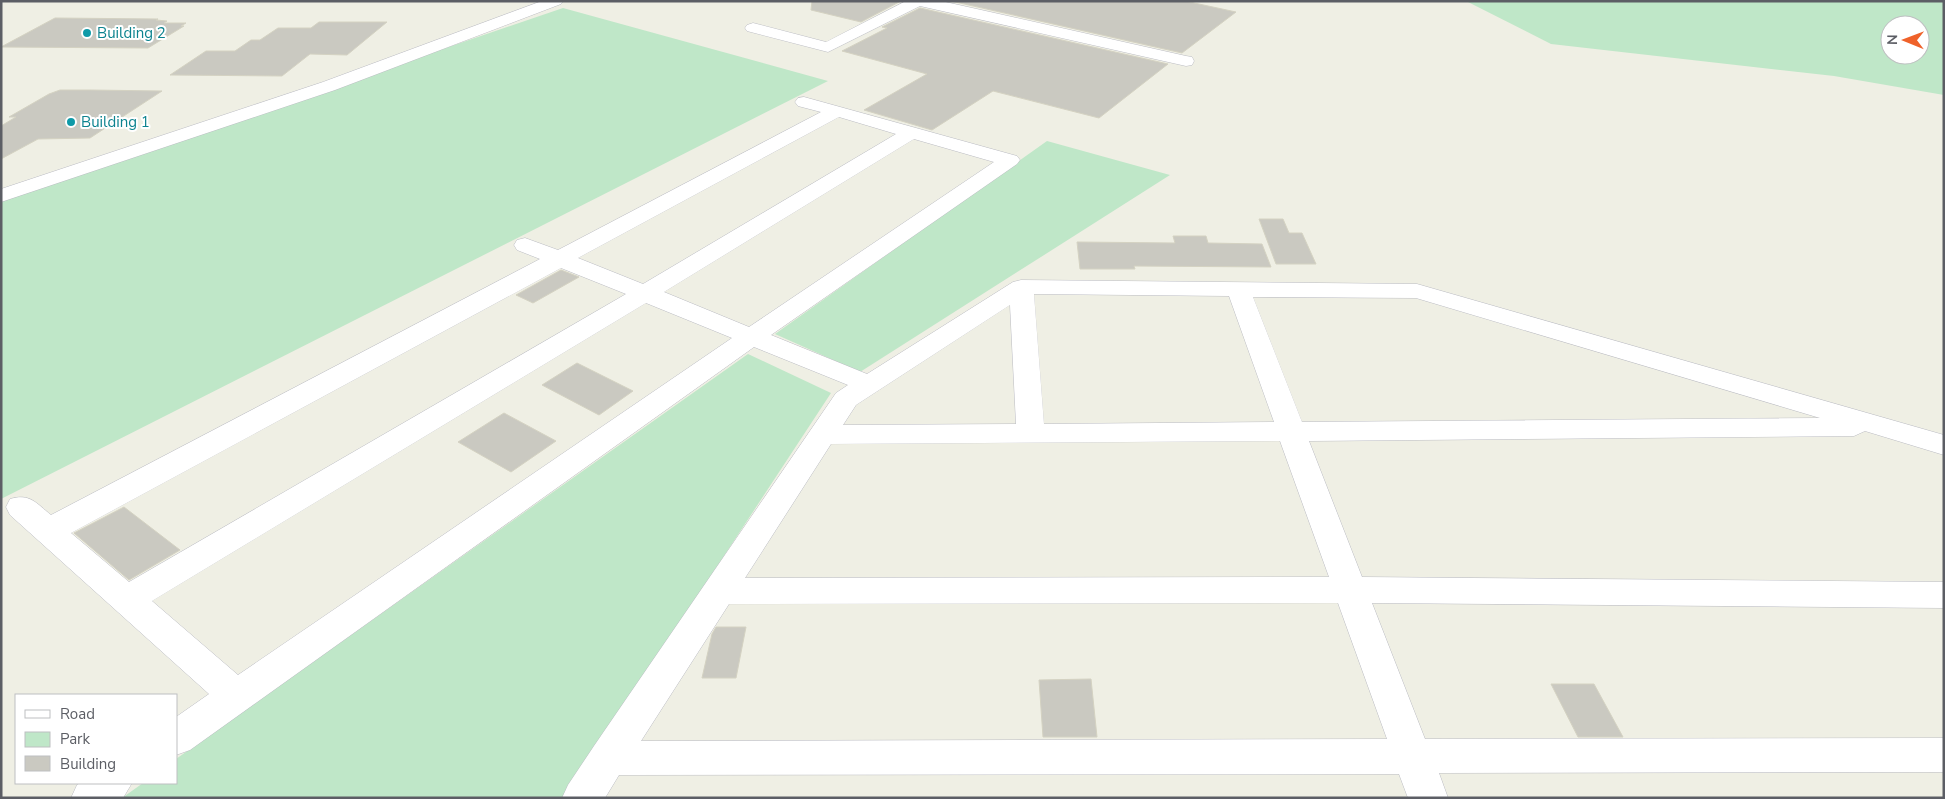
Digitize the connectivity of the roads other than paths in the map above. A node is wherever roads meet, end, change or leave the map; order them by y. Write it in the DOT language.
graph roads {
  1 [pos="556,1"];
  2 [pos="919,1"];
  3 [pos="754,28"];
  4 [pos="1186,61"];
  5 [pos="804,102"];
  6 [pos="837,111"];
  7 [pos="912,132"];
  8 [pos="1,196"];
  9 [pos="525,245"];
  10 [pos="560,260"];
  11 [pos="1021,287"];
  12 [pos="1238,289"];
  13 [pos="644,294"];
  14 [pos="751,337"];
  15 [pos="869,384"];
  16 [pos="1883,427"];
  17 [pos="1292,431"];
  18 [pos="1031,434"];
  19 [pos="822,435"];
  20 [pos="1944,445"];
  21 [pos="21,507"];
  22 [pos="48,531"];
  23 [pos="1352,590"];
  24 [pos="719,591"];
  25 [pos="1944,595"];
  26 [pos="127,600"];
  27 [pos="237,696"];
  28 [pos="178,737"];
  29 [pos="1944,755"];
  30 [pos="1413,756"];
  31 [pos="608,758"];
  32 [pos="111,784"];
  33 [pos="91,798"];
  34 [pos="582,798"];
  35 [pos="1428,798"];
  1 -- 8 [label="street"];
  2 -- 3 [label="street"];
  2 -- 4 [label="street"];
  5 -- 6 [label="street"];
  6 -- 7 [label="street"];
  6 -- 10 [label="street"];
  7 -- 13 [label="street"];
  7 -- 14 [label="street"];
  9 -- 10 [label="street"];
  10 -- 13 [label="street"];
  10 -- 22 [label="street"];
  11 -- 12 [label="street"];
  11 -- 15 [label="street"];
  11 -- 18 [label="street"];
  12 -- 16 [label="street"];
  12 -- 17 [label="street"];
  13 -- 14 [label="street"];
  13 -- 26 [label="street"];
  14 -- 15 [label="street"];
  14 -- 27 [label="street"];
  15 -- 19 [label="street"];
  16 -- 17 [label="street"];
  16 -- 20 [label="street"];
  17 -- 18 [label="street"];
  17 -- 23 [label="street"];
  18 -- 19 [label="street"];
  19 -- 24 [label="street"];
  21 -- 22 [label="street"];
  22 -- 26 [label="street"];
  23 -- 24 [label="street"];
  23 -- 25 [label="street"];
  23 -- 30 [label="street"];
  24 -- 31 [label="street"];
  26 -- 27 [label="street"];
  27 -- 28 [label="street"];
  29 -- 30 [label="street"];
  30 -- 31 [label="street"];
  30 -- 35 [label="street"];
  31 -- 34 [label="street"];
  32 -- 33 [label="street"];
}
